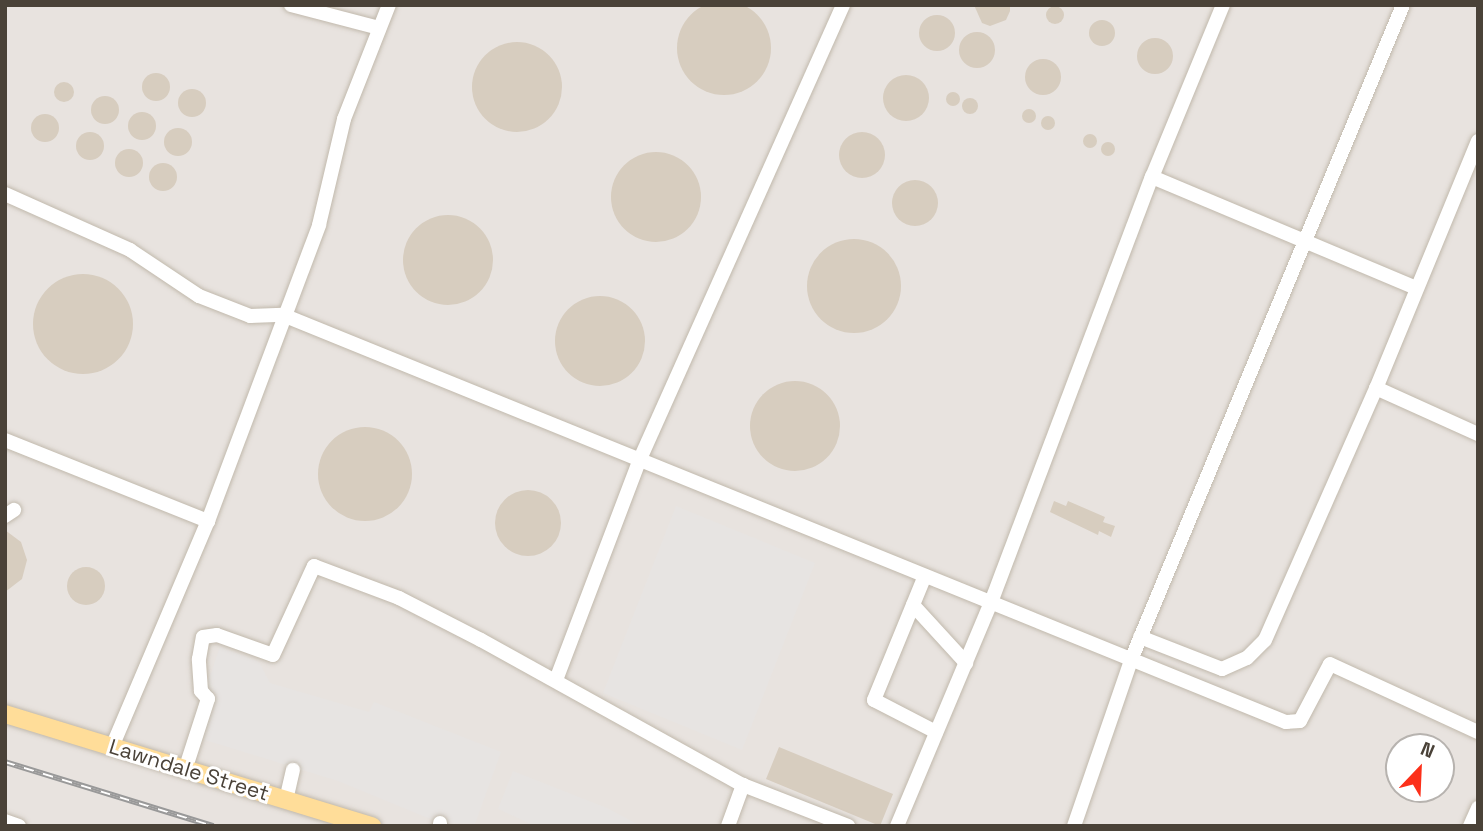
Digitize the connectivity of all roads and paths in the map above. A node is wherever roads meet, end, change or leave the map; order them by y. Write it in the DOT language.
graph roads {
  1 [pos="291,5"];
  2 [pos="389,5"];
  3 [pos="843,5"];
  4 [pos="1223,5"];
  5 [pos="1403,5"];
  6 [pos="379,28"];
  7 [pos="1478,141"];
  8 [pos="1152,177"];
  9 [pos="5,194"];
  10 [pos="1304,241"];
  11 [pos="1416,288"];
  12 [pos="283,315"];
  13 [pos="1376,388"];
  14 [pos="1478,434"];
  15 [pos="5,440"];
  16 [pos="640,459"];
  17 [pos="208,521"];
  18 [pos="924,578"];
  19 [pos="913,605"];
  20 [pos="990,605"];
  21 [pos="1140,637"];
  22 [pos="1131,660"];
  23 [pos="966,663"];
  24 [pos="556,680"];
  25 [pos="5,714"];
  26 [pos="936,732"];
  27 [pos="1478,732"];
  28 [pos="112,747"];
  29 [pos="185,770"];
  30 [pos="293,770"];
  31 [pos="743,785"];
  32 [pos="286,800"];
  33 [pos="1478,808"];
  34 [pos="5,821"];
  35 [pos="19,826"];
  36 [pos="372,826"];
  37 [pos="728,826"];
  38 [pos="848,826"];
  39 [pos="897,826"];
  40 [pos="1074,826"];
  41 [pos="1471,826"];
  1 -- 6 [label="lane"];
  2 -- 6 [label="lane"];
  3 -- 16 [label="lane"];
  4 -- 8 [label="lane"];
  5 -- 10 [label="lane"];
  6 -- 12 [label="lane"];
  7 -- 11 [label="lane"];
  8 -- 10 [label="lane"];
  8 -- 20 [label="lane"];
  9 -- 12 [label="lane"];
  10 -- 11 [label="lane"];
  10 -- 21 [label="lane"];
  11 -- 13 [label="lane"];
  12 -- 16 [label="lane"];
  12 -- 17 [label="lane"];
  13 -- 14 [label="lane"];
  13 -- 21 [label="lane"];
  15 -- 17 [label="lane"];
  16 -- 18 [label="lane"];
  16 -- 24 [label="lane"];
  17 -- 28 [label="lane"];
  18 -- 19 [label="lane"];
  18 -- 20 [label="lane"];
  19 -- 23 [label="lane"];
  19 -- 26 [label="lane"];
  20 -- 22 [label="lane"];
  20 -- 23 [label="lane"];
  21 -- 22 [label="lane"];
  22 -- 27 [label="lane"];
  22 -- 40 [label="lane"];
  23 -- 26 [label="lane"];
  24 -- 29 [label="lane"];
  24 -- 31 [label="lane"];
  25 -- 28 [label="main road, Lawndale Street"];
  26 -- 39 [label="lane"];
  28 -- 29 [label="main road, Lawndale Street"];
  29 -- 32 [label="main road, Lawndale Street"];
  30 -- 32 [label="lane"];
  31 -- 37 [label="lane"];
  31 -- 38 [label="lane"];
  32 -- 36 [label="main road, Lawndale Street"];
  33 -- 41 [label="lane"];
  34 -- 35 [label="lane"];
}
